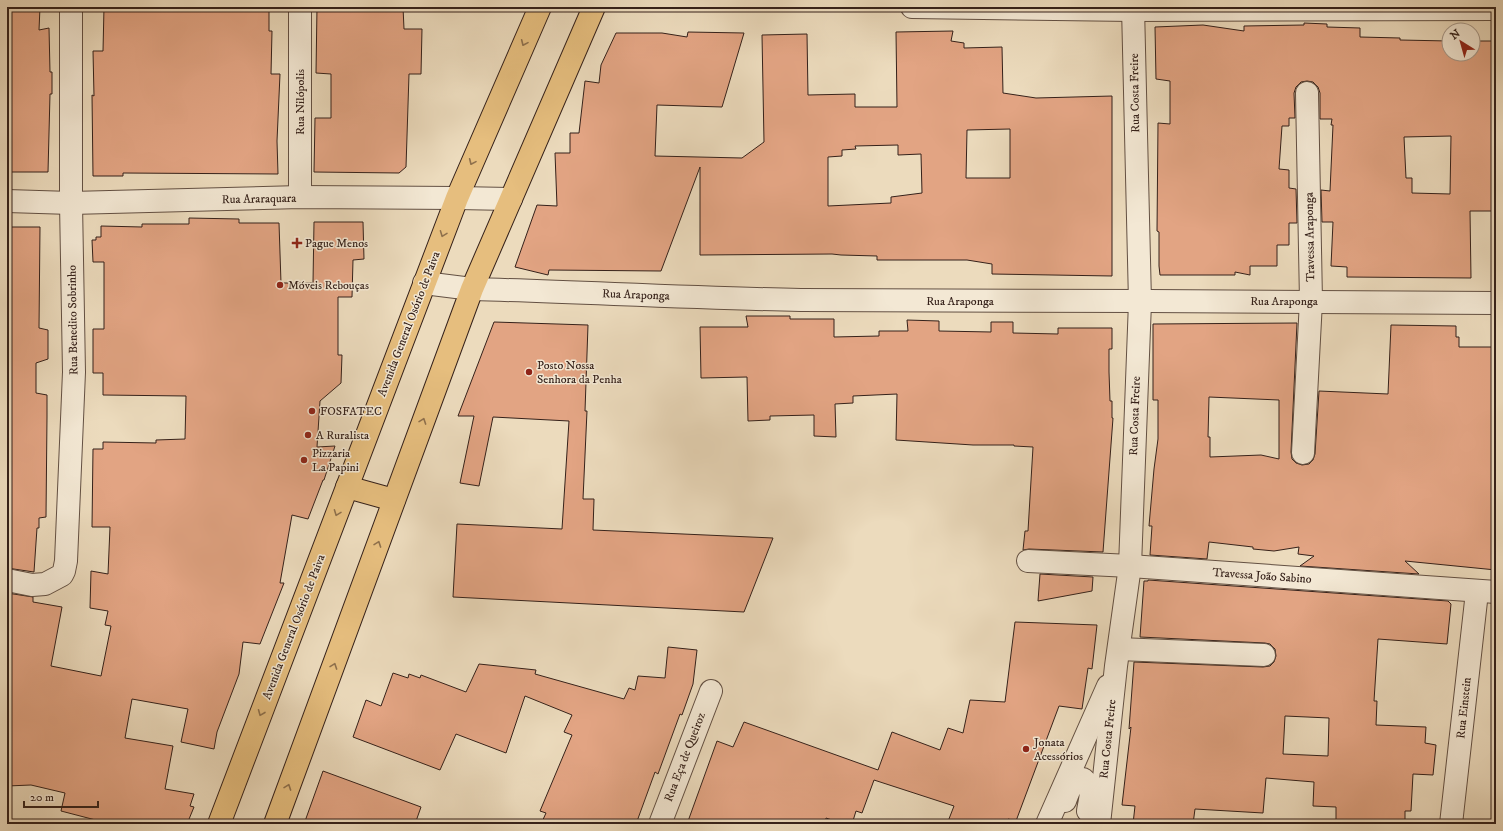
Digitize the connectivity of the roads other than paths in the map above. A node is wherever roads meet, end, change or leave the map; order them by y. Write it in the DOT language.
graph roads {
  1 [pos="72,7"];
  2 [pos="300,7"];
  3 [pos="540,7"];
  4 [pos="594,7"];
  5 [pos="912,7"];
  6 [pos="1133,8"];
  7 [pos="1496,9"];
  8 [pos="1307,93"];
  9 [pos="300,198"];
  10 [pos="457,198"];
  11 [pos="511,200"];
  12 [pos="7,201"];
  13 [pos="71,204"];
  14 [pos="424,284"];
  15 [pos="472,289"];
  16 [pos="1311,301"];
  17 [pos="1140,302"];
  18 [pos="1496,303"];
  19 [pos="1303,453"];
  20 [pos="347,487"];
  21 [pos="394,500"];
  22 [pos="1028,562"];
  23 [pos="1130,566"];
  24 [pos="7,580"];
  25 [pos="1486,592"];
  26 [pos="1264,655"];
  27 [pos="1118,658"];
  28 [pos="711,691"];
  29 [pos="219,824"];
  30 [pos="275,824"];
  31 [pos="660,824"];
  32 [pos="1047,824"];
  33 [pos="1056,824"];
  34 [pos="1086,824"];
  35 [pos="1098,824"];
  36 [pos="1451,824"];
  1 -- 13 [label="street, Rua Benedito Sobrinho"];
  2 -- 9 [label="street, Rua Nilópolis"];
  3 -- 10 [label="main road, Avenida General Osório de Paiva, one-way"];
  4 -- 11 [label="main road"];
  5 -- 6 [label="street"];
  6 -- 7 [label="street"];
  6 -- 17 [label="street, Rua Costa Freire"];
  8 -- 16 [label="street, Travessa Araponga"];
  9 -- 10 [label="street, Rua Araraquara"];
  9 -- 13 [label="street, Rua Araraquara"];
  10 -- 11 [label="street, Rua Araraquara"];
  10 -- 14 [label="main road, Avenida General Osório de Paiva, one-way"];
  11 -- 15 [label="main road"];
  12 -- 13 [label="street, Rua Araraquara"];
  13 -- 24 [label="street, Rua Benedito Sobrinho"];
  14 -- 15 [label="street, Rua Araponga"];
  14 -- 20 [label="main road, Avenida General Osório de Paiva"];
  15 -- 17 [label="street, Rua Araponga"];
  21 -- 15 [label="main road, one-way"];
  16 -- 17 [label="street, Rua Araponga"];
  16 -- 18 [label="street, Rua Araponga"];
  16 -- 19 [label="street, Travessa Araponga"];
  17 -- 23 [label="street, Rua Costa Freire"];
  20 -- 21 [label="main road"];
  20 -- 29 [label="main road, Avenida General Osório de Paiva, one-way"];
  30 -- 21 [label="main road, one-way"];
  22 -- 23 [label="street, Travessa João Sabino"];
  23 -- 25 [label="street, Travessa João Sabino"];
  23 -- 27 [label="street, Rua Costa Freire"];
  25 -- 36 [label="street, Rua Einstein"];
  26 -- 27 [label="street"];
  27 -- 32 [label="street"];
  27 -- 35 [label="street, Rua Costa Freire"];
  28 -- 31 [label="street, Rua Eça de Queiroz"];
  33 -- 34 [label="street"];
}
